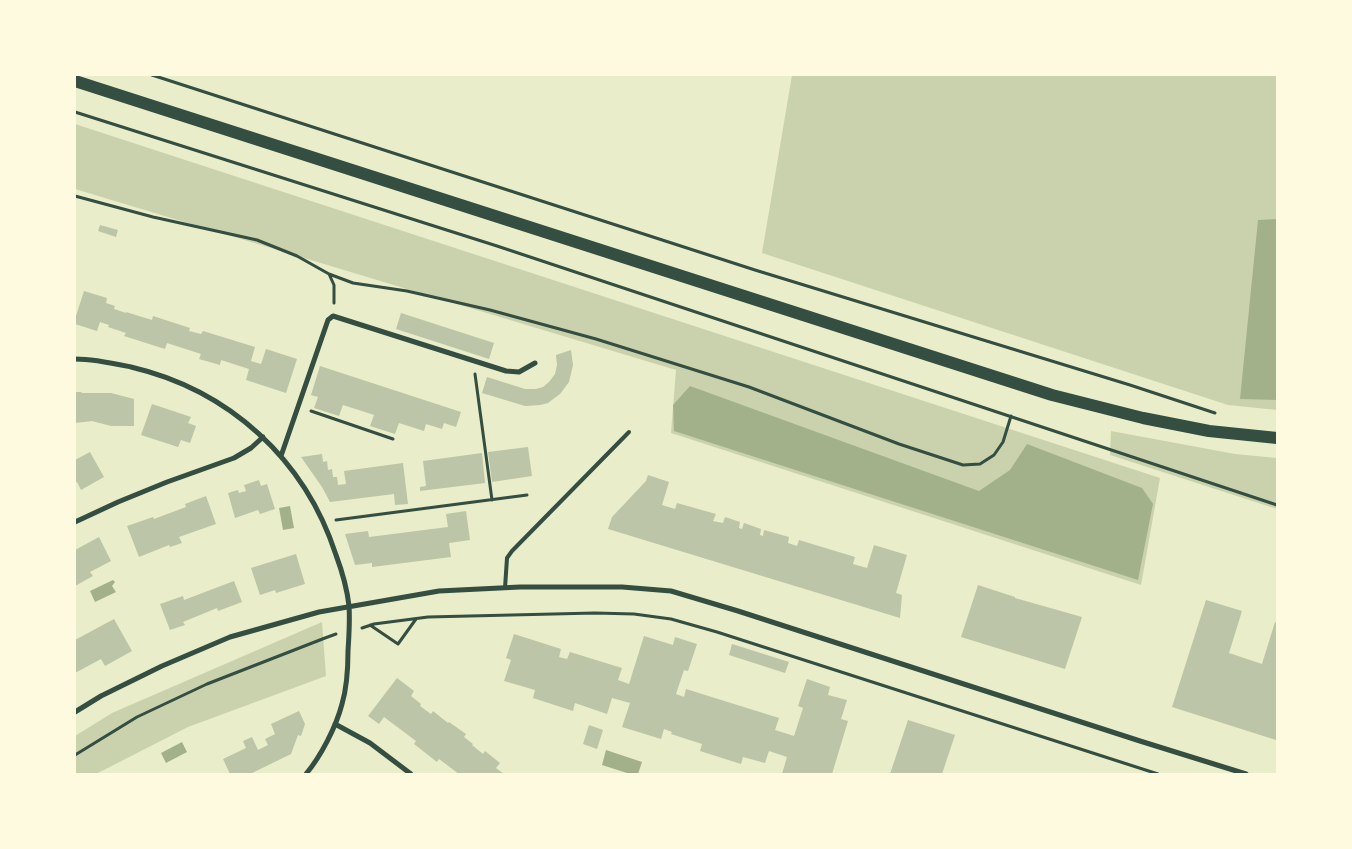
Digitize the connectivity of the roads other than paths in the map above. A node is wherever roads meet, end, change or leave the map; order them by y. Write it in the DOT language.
graph roads {
  1 [pos="75,80"];
  2 [pos="75,359"];
  3 [pos="535,364"];
  4 [pos="630,432"];
  5 [pos="263,437"];
  6 [pos="1277,438"];
  7 [pos="281,456"];
  8 [pos="75,522"];
  9 [pos="505,588"];
  10 [pos="349,606"];
  11 [pos="75,712"];
  12 [pos="335,724"];
  13 [pos="306,774"];
  14 [pos="411,774"];
  15 [pos="1246,774"];
  1 -- 6 [label="main road"];
  2 -- 5 [label="street"];
  3 -- 7 [label="street"];
  4 -- 9 [label="lane"];
  5 -- 7 [label="street"];
  5 -- 8 [label="street"];
  7 -- 10 [label="street"];
  9 -- 10 [label="street"];
  9 -- 15 [label="street"];
  10 -- 11 [label="street"];
  10 -- 12 [label="street"];
  12 -- 13 [label="street"];
  12 -- 14 [label="street"];
}
